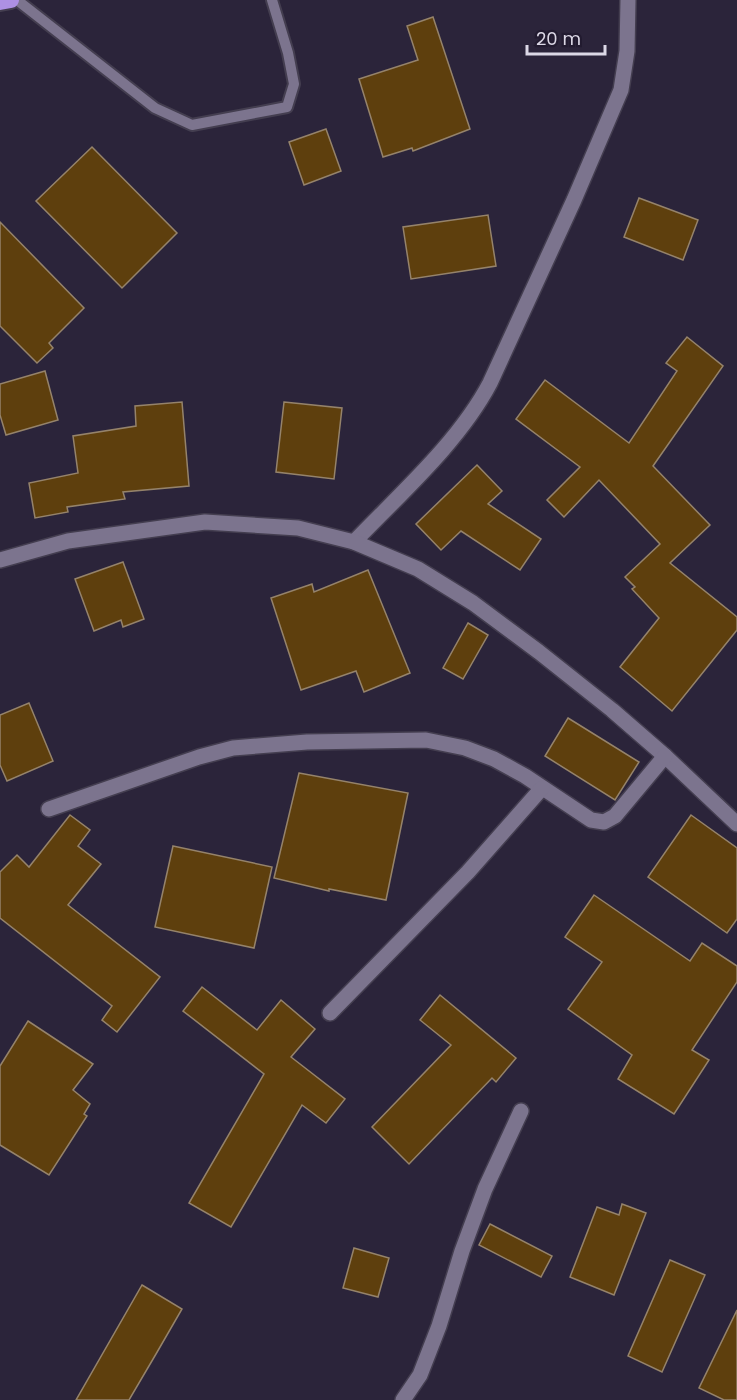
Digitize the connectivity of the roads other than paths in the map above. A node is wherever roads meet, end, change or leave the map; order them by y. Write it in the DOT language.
graph roads {
  1 [pos="11,0"];
  2 [pos="17,0"];
  3 [pos="272,0"];
  4 [pos="628,0"];
  5 [pos="0,2"];
  6 [pos="354,542"];
  7 [pos="0,560"];
  8 [pos="665,756"];
  9 [pos="543,788"];
  10 [pos="49,809"];
  11 [pos="737,824"];
  12 [pos="330,1013"];
  13 [pos="521,1111"];
  14 [pos="403,1400"];
  1 -- 5 [label="highway"];
  2 -- 3 [label="lane"];
  4 -- 6 [label="street"];
  6 -- 7 [label="street"];
  6 -- 8 [label="street"];
  8 -- 9 [label="street"];
  8 -- 11 [label="street"];
  9 -- 10 [label="street"];
  9 -- 12 [label="street"];
  13 -- 14 [label="street"];
}
